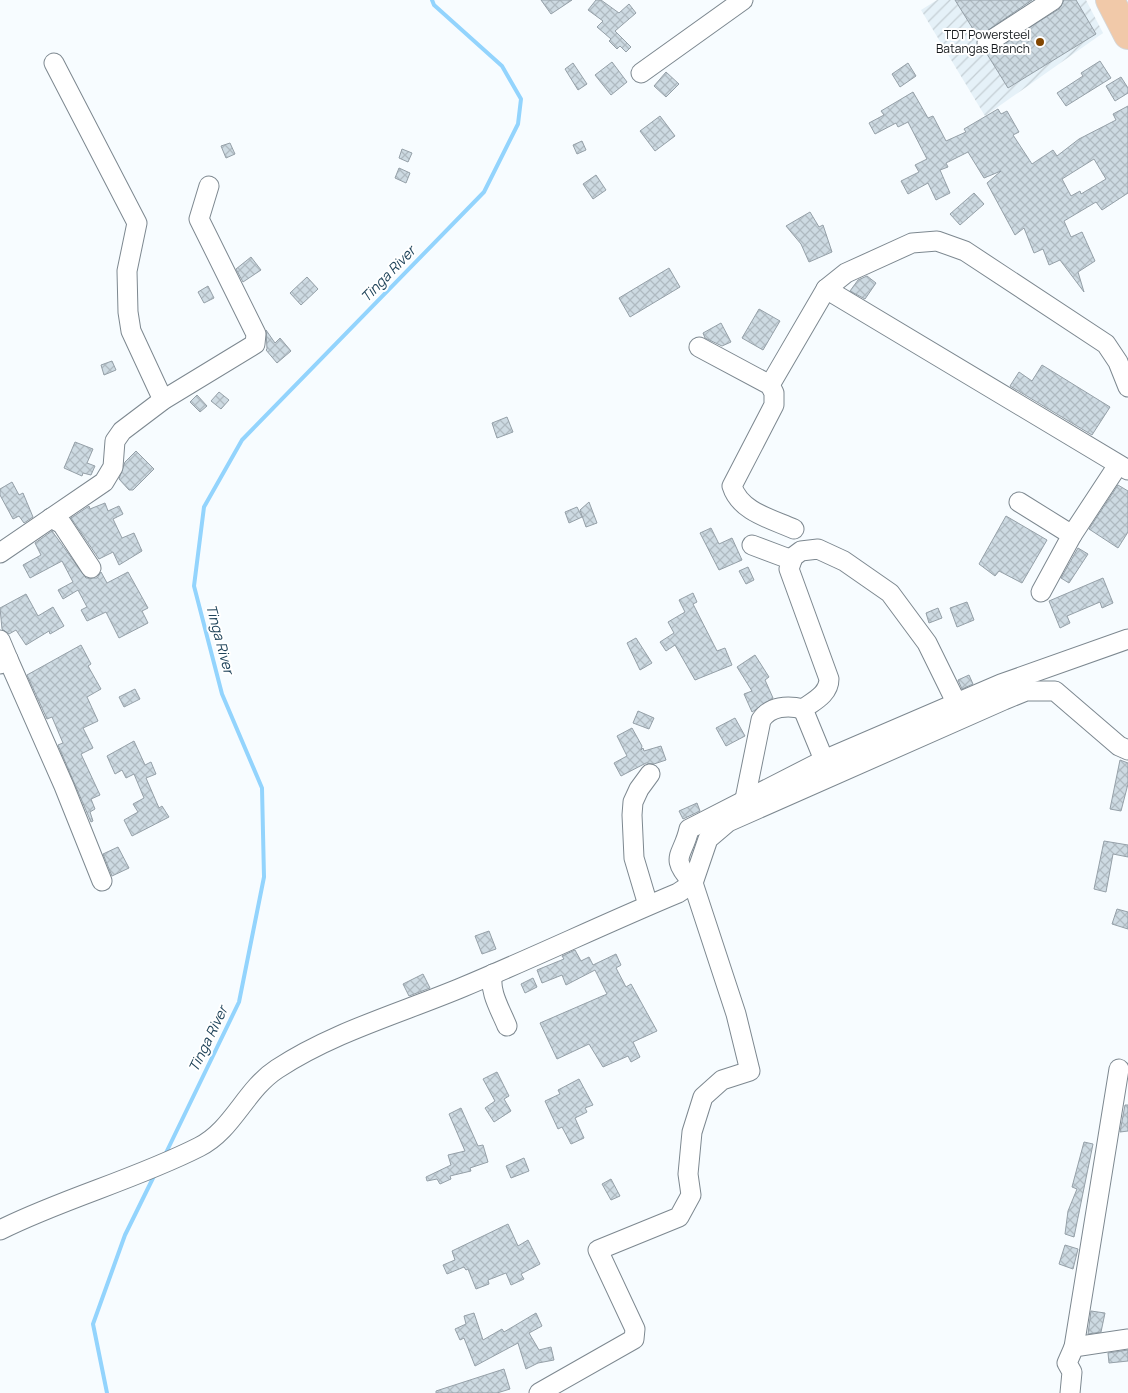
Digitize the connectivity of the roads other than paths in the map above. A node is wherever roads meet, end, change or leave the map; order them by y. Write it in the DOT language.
graph roads {
  1 [pos="743,0"];
  2 [pos="1053,0"];
  3 [pos="1110,0"];
  4 [pos="1128,35"];
  5 [pos="987,43"];
  6 [pos="54,63"];
  7 [pos="641,72"];
  8 [pos="209,186"];
  9 [pos="826,289"];
  10 [pos="699,347"];
  11 [pos="770,385"];
  12 [pos="1128,387"];
  13 [pos="164,400"];
  14 [pos="1123,468"];
  15 [pos="1020,502"];
  16 [pos="51,518"];
  17 [pos="794,530"];
  18 [pos="1072,535"];
  19 [pos="752,545"];
  20 [pos="0,553"];
  21 [pos="792,560"];
  22 [pos="91,568"];
  23 [pos="1041,592"];
  24 [pos="1128,639"];
  25 [pos="0,640"];
  26 [pos="4,662"];
  27 [pos="957,704"];
  28 [pos="802,709"];
  29 [pos="1128,750"];
  30 [pos="824,760"];
  31 [pos="650,774"];
  32 [pos="745,799"];
  33 [pos="102,881"];
  34 [pos="693,883"];
  35 [pos="648,905"];
  36 [pos="493,974"];
  37 [pos="507,1026"];
  38 [pos="1119,1069"];
  39 [pos="0,1230"];
  40 [pos="1128,1339"];
  41 [pos="1074,1347"];
  42 [pos="550,1390"];
  43 [pos="1070,1393"];
  1 -- 7 [label="street"];
  2 -- 5 [label="street"];
  3 -- 4 [label="highway"];
  6 -- 13 [label="street"];
  8 -- 13 [label="street"];
  9 -- 11 [label="street"];
  9 -- 12 [label="street"];
  9 -- 14 [label="street"];
  10 -- 11 [label="street"];
  11 -- 17 [label="street"];
  13 -- 16 [label="street"];
  14 -- 18 [label="street"];
  15 -- 18 [label="street"];
  16 -- 20 [label="street"];
  16 -- 22 [label="street"];
  18 -- 23 [label="street"];
  19 -- 21 [label="street"];
  21 -- 27 [label="street"];
  21 -- 28 [label="street"];
  24 -- 27 [label="street"];
  25 -- 26 [label="street"];
  26 -- 33 [label="street"];
  27 -- 30 [label="street"];
  28 -- 30 [label="street"];
  28 -- 32 [label="street"];
  29 -- 34 [label="street"];
  30 -- 32 [label="street"];
  31 -- 35 [label="street"];
  32 -- 34 [label="street"];
  34 -- 35 [label="street"];
  34 -- 42 [label="street"];
  35 -- 36 [label="street"];
  36 -- 37 [label="street"];
  36 -- 39 [label="street"];
  38 -- 41 [label="street"];
  40 -- 41 [label="street"];
  41 -- 43 [label="street"];
}
